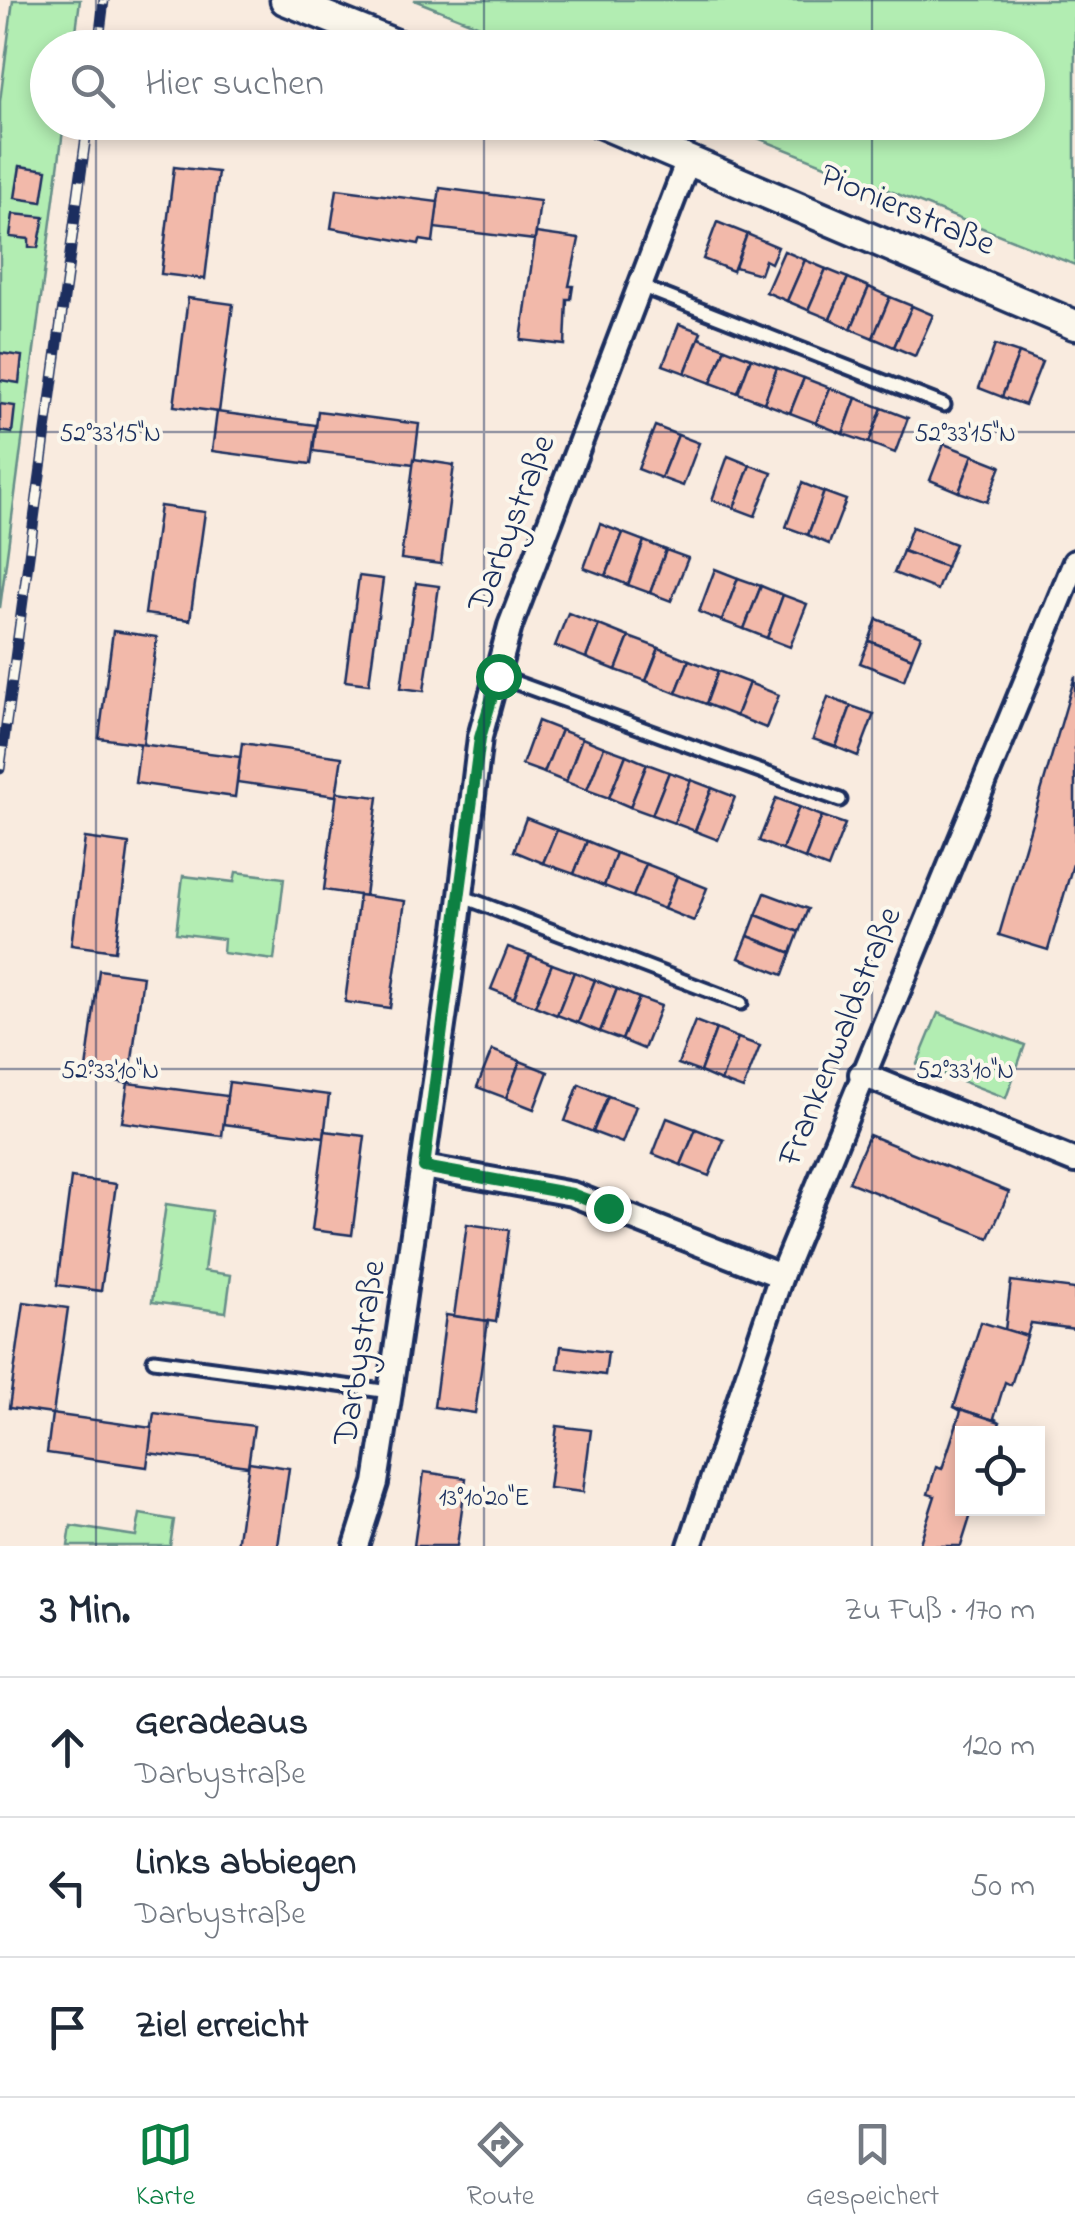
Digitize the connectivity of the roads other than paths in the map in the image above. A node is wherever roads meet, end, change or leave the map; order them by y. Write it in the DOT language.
graph roads {
  1 [pos="285,0"];
  2 [pos="360,30"];
  3 [pos="644,140"];
  4 [pos="689,158"];
  5 [pos="640,286"];
  6 [pos="1075,325"];
  7 [pos="944,405"];
  8 [pos="1075,562"];
  9 [pos="498,676"];
  10 [pos="840,800"];
  11 [pos="461,896"];
  12 [pos="741,1003"];
  13 [pos="861,1074"];
  14 [pos="1075,1160"];
  15 [pos="424,1167"];
  16 [pos="782,1276"];
  17 [pos="154,1360"];
  18 [pos="390,1392"];
  19 [pos="356,1546"];
  20 [pos="690,1546"];
  1 -- 2 [label="street"];
  3 -- 4 [label="street, Pionierstraße"];
  4 -- 5 [label="street, Darbystraße"];
  4 -- 6 [label="street, Pionierstraße"];
  5 -- 7 [label="lane"];
  5 -- 9 [label="street, Darbystraße"];
  8 -- 13 [label="street, Frankenwaldstraße"];
  9 -- 10 [label="lane"];
  9 -- 11 [label="street, Darbystraße"];
  11 -- 12 [label="lane"];
  11 -- 15 [label="street, Darbystraße"];
  13 -- 14 [label="street"];
  13 -- 16 [label="street, Frankenwaldstraße"];
  15 -- 16 [label="street"];
  15 -- 18 [label="street, Darbystraße"];
  16 -- 20 [label="street, Frankenwaldstraße"];
  17 -- 18 [label="lane"];
  18 -- 19 [label="street, Darbystraße"];
}
